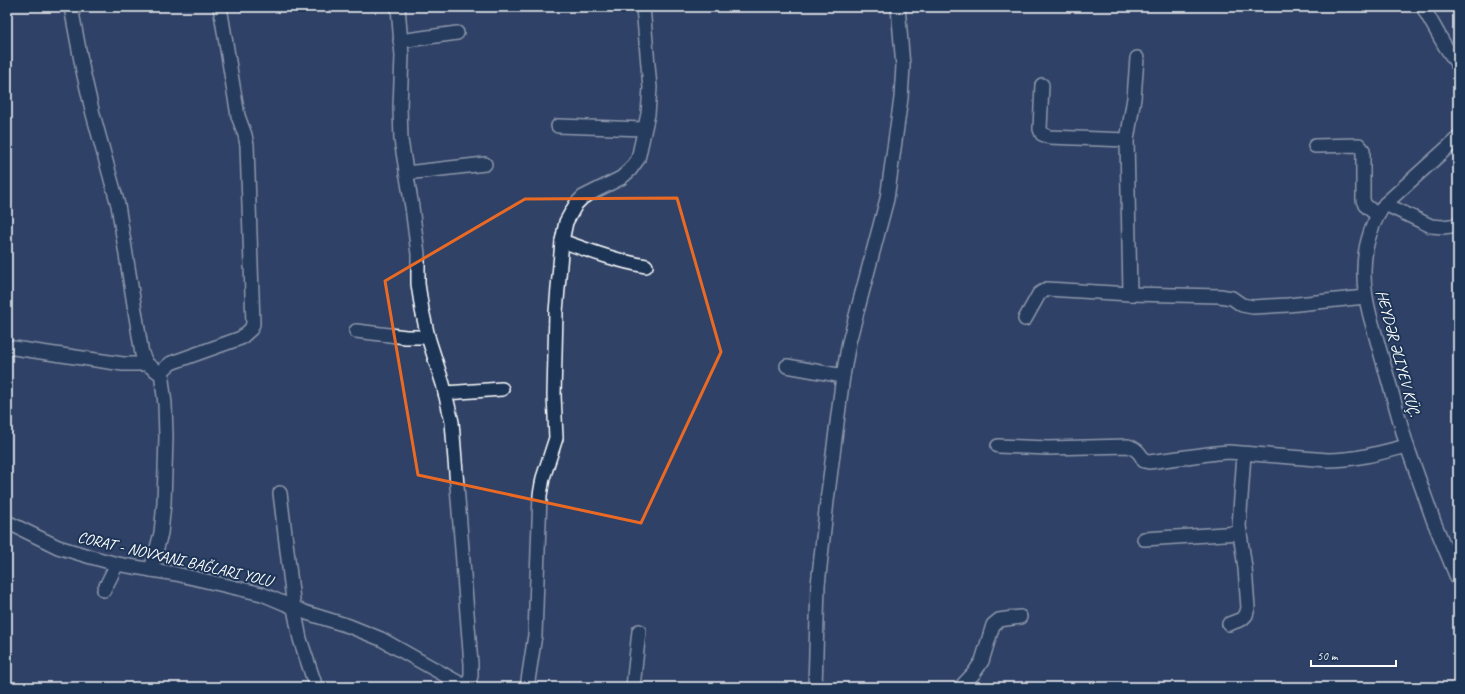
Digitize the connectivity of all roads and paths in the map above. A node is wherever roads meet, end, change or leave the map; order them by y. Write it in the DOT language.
graph roads {
  1 [pos="71,7"];
  2 [pos="220,7"];
  3 [pos="398,7"];
  4 [pos="644,7"];
  5 [pos="898,7"];
  6 [pos="1423,7"];
  7 [pos="457,33"];
  8 [pos="400,41"];
  9 [pos="1137,58"];
  10 [pos="1458,65"];
  11 [pos="1042,85"];
  12 [pos="558,126"];
  13 [pos="644,129"];
  14 [pos="1458,138"];
  15 [pos="1127,140"];
  16 [pos="1315,146"];
  17 [pos="485,164"];
  18 [pos="406,173"];
  19 [pos="1384,204"];
  20 [pos="1377,216"];
  21 [pos="1458,225"];
  22 [pos="562,241"];
  23 [pos="646,266"];
  24 [pos="1130,294"];
  25 [pos="1365,297"];
  26 [pos="1025,319"];
  27 [pos="356,331"];
  28 [pos="428,337"];
  29 [pos="7,347"];
  30 [pos="147,364"];
  31 [pos="787,366"];
  32 [pos="162,375"];
  33 [pos="844,376"];
  34 [pos="502,389"];
  35 [pos="445,393"];
  36 [pos="998,446"];
  37 [pos="1407,446"];
  38 [pos="1244,454"];
  39 [pos="280,493"];
  40 [pos="7,522"];
  41 [pos="1240,533"];
  42 [pos="1144,539"];
  43 [pos="117,564"];
  44 [pos="151,570"];
  45 [pos="1458,580"];
  46 [pos="104,590"];
  47 [pos="294,608"];
  48 [pos="1020,617"];
  49 [pos="1229,624"];
  50 [pos="639,631"];
  51 [pos="316,687"];
  52 [pos="466,687"];
  53 [pos="527,687"];
  54 [pos="633,687"];
  55 [pos="815,687"];
  56 [pos="961,687"];
  1 -- 30 [label="street"];
  2 -- 32 [label="street"];
  3 -- 8 [label="street"];
  4 -- 13 [label="street"];
  5 -- 33 [label="street"];
  6 -- 10 [label="street"];
  7 -- 8 [label="street"];
  8 -- 18 [label="street"];
  9 -- 15 [label="street"];
  11 -- 15 [label="street"];
  12 -- 13 [label="street"];
  13 -- 22 [label="street"];
  14 -- 19 [label="street, HEYDƏR ƏLIYEV KÜÇ."];
  15 -- 24 [label="street"];
  16 -- 20 [label="street"];
  17 -- 18 [label="street"];
  18 -- 28 [label="street"];
  19 -- 20 [label="street, HEYDƏR ƏLIYEV KÜÇ."];
  19 -- 21 [label="street"];
  20 -- 25 [label="street, HEYDƏR ƏLIYEV KÜÇ."];
  22 -- 23 [label="street"];
  22 -- 53 [label="street"];
  24 -- 25 [label="street"];
  24 -- 26 [label="street"];
  25 -- 37 [label="street, HEYDƏR ƏLIYEV KÜÇ."];
  27 -- 28 [label="street"];
  28 -- 35 [label="street"];
  29 -- 30 [label="street"];
  30 -- 32 [label="street"];
  31 -- 33 [label="street"];
  32 -- 44 [label="street"];
  33 -- 55 [label="street"];
  34 -- 35 [label="street"];
  35 -- 52 [label="street"];
  36 -- 38 [label="street"];
  37 -- 38 [label="street"];
  37 -- 45 [label="street, HEYDƏR ƏLIYEV KÜÇ."];
  38 -- 41 [label="street"];
  39 -- 47 [label="street"];
  40 -- 43 [label="street"];
  41 -- 42 [label="street"];
  41 -- 49 [label="street"];
  43 -- 44 [label="street"];
  43 -- 46 [label="street"];
  44 -- 47 [label="street"];
  47 -- 51 [label="street"];
  47 -- 52 [label="street"];
  48 -- 56 [label="street"];
  50 -- 54 [label="street"];
}
